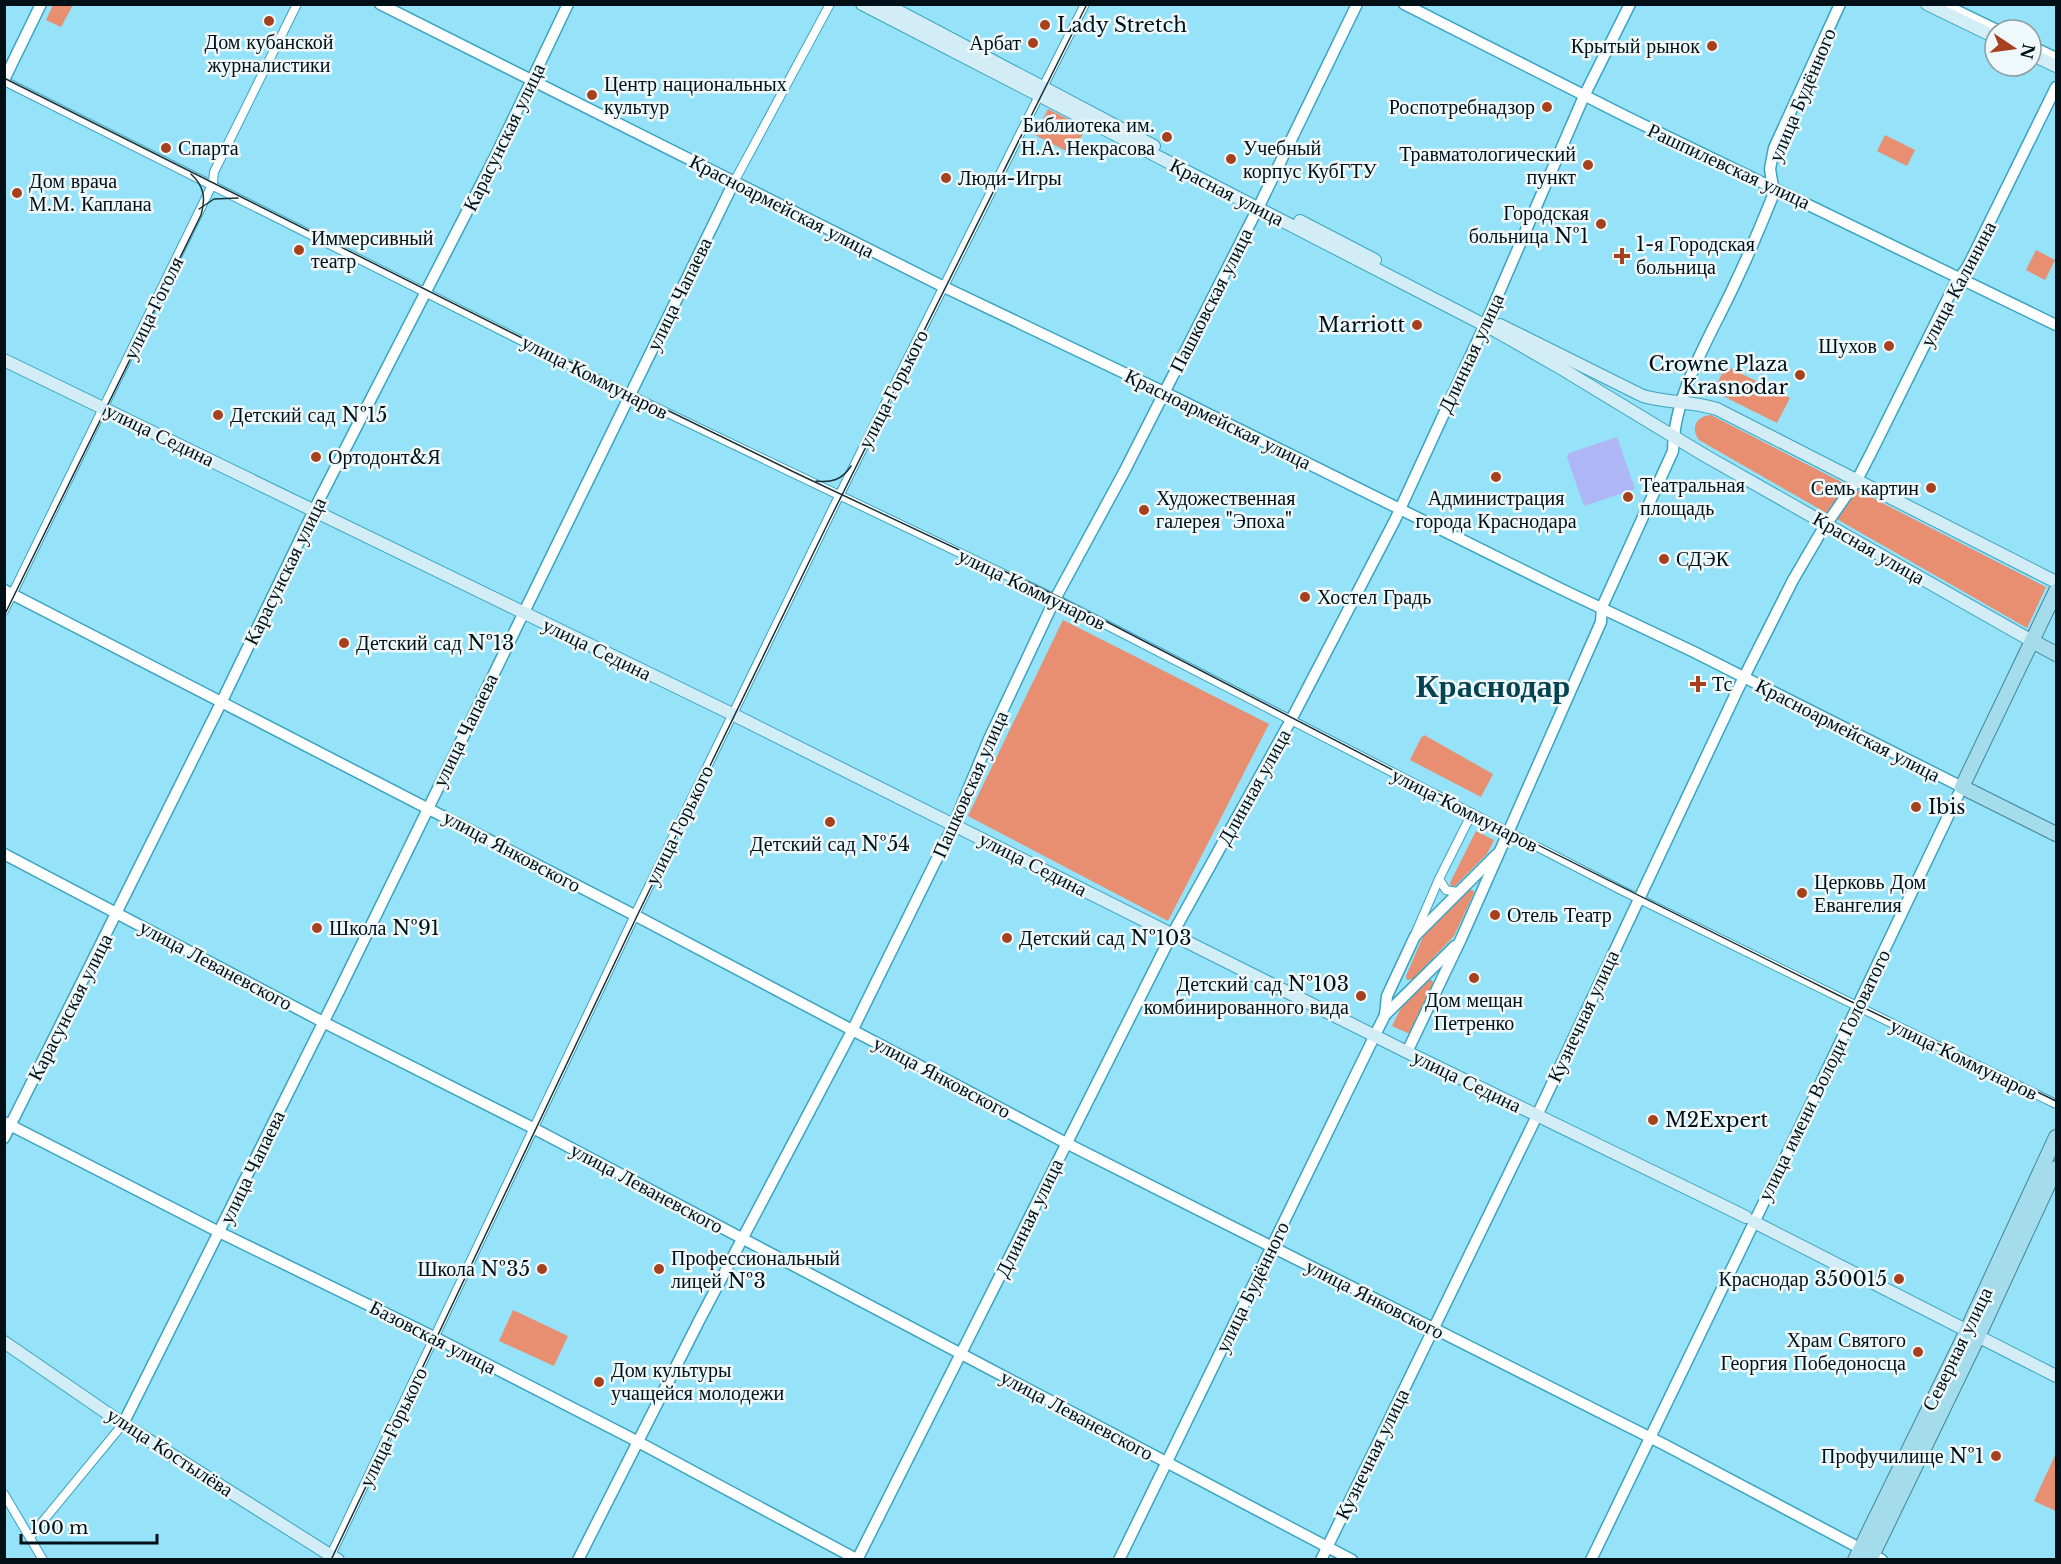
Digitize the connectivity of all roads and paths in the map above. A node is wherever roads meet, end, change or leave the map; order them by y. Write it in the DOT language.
graph roads {
  1 [pos="41,4"];
  2 [pos="297,4"];
  3 [pos="380,4"];
  4 [pos="568,4"];
  5 [pos="830,4"];
  6 [pos="862,4"];
  7 [pos="885,4"];
  8 [pos="1085,4"];
  9 [pos="1357,4"];
  10 [pos="1404,4"];
  11 [pos="1630,4"];
  12 [pos="1840,4"];
  13 [pos="1927,4"];
  14 [pos="1943,4"];
  15 [pos="1983,24"];
  16 [pos="1983,31"];
  17 [pos="532,80"];
  18 [pos="4,81"];
  19 [pos="2056,87"];
  20 [pos="1041,92"];
  21 [pos="1584,96"];
  22 [pos="2054,98"];
  23 [pos="734,182"];
  24 [pos="212,185"];
  25 [pos="1773,187"];
  26 [pos="1260,205"];
  27 [pos="1959,277"];
  28 [pos="944,286"];
  29 [pos="426,292"];
  30 [pos="1486,322"];
  31 [pos="2056,325"];
  32 [pos="4,360"];
  33 [pos="1596,371"];
  34 [pos="1588,386"];
  35 [pos="1164,392"];
  36 [pos="630,395"];
  37 [pos="1682,401"];
  38 [pos="104,408"];
  39 [pos="1673,435"];
  40 [pos="1857,480"];
  41 [pos="839,496"];
  42 [pos="1400,509"];
  43 [pos="315,510"];
  44 [pos="1827,524"];
  45 [pos="2056,582"];
  46 [pos="2056,591"];
  47 [pos="9,592"];
  48 [pos="1056,599"];
  49 [pos="1602,608"];
  50 [pos="4,611"];
  51 [pos="523,613"];
  52 [pos="2032,641"];
  53 [pos="2056,654"];
  54 [pos="1744,678"];
  55 [pos="222,701"];
  56 [pos="732,714"];
  57 [pos="1291,720"];
  58 [pos="1962,787"];
  59 [pos="427,807"];
  60 [pos="1472,813"];
  61 [pos="954,824"];
  62 [pos="1509,832"];
  63 [pos="2056,834"];
  64 [pos="1501,850"];
  65 [pos="4,854"];
  66 [pos="1439,879"];
  67 [pos="1457,892"];
  68 [pos="1639,898"];
  69 [pos="117,913"];
  70 [pos="635,915"];
  71 [pos="1172,935"];
  72 [pos="1414,936"];
  73 [pos="1461,939"];
  74 [pos="1857,1007"];
  75 [pos="1384,1015"];
  76 [pos="323,1022"];
  77 [pos="853,1029"];
  78 [pos="1375,1035"];
  79 [pos="1407,1052"];
  80 [pos="2056,1104"];
  81 [pos="1536,1115"];
  82 [pos="8,1123"];
  83 [pos="534,1129"];
  84 [pos="2056,1137"];
  85 [pos="4,1138"];
  86 [pos="1066,1143"];
  87 [pos="2056,1168"];
  88 [pos="1750,1220"];
  89 [pos="219,1232"];
  90 [pos="742,1238"];
  91 [pos="1271,1247"];
  92 [pos="1433,1328"];
  93 [pos="1972,1334"];
  94 [pos="435,1338"];
  95 [pos="4,1342"];
  96 [pos="962,1354"];
  97 [pos="2056,1376"];
  98 [pos="123,1424"];
  99 [pos="1649,1437"];
  100 [pos="637,1441"];
  101 [pos="1166,1462"];
  102 [pos="4,1494"];
  103 [pos="30,1537"];
  104 [pos="1328,1547"];
  105 [pos="1868,1556"];
  106 [pos="332,1558"];
  107 [pos="857,1559"];
  108 [pos="43,1560"];
  109 [pos="578,1560"];
  110 [pos="1119,1560"];
  111 [pos="1321,1560"];
  112 [pos="1352,1560"];
  113 [pos="1591,1560"];
  1 -- 18 [label="street"];
  2 -- 24 [label="street, улица Гоголя"];
  3 -- 17 [label="street, Красноармейская улица"];
  4 -- 17 [label="street, Карасунская улица"];
  5 -- 23 [label="street, улица Чапаева"];
  6 -- 20 [label="main road, Красная улица"];
  7 -- 20 [label="main road, Красная улица"];
  8 -- 20 [label="street, улица Горького"];
  9 -- 26 [label="street, Пашковская улица"];
  10 -- 21 [label="street, Рашпилевская улица"];
  11 -- 21 [label="street, Длинная улица"];
  12 -- 25 [label="street, улица Будённого"];
  13 -- 16 [label="main road"];
  14 -- 15 [label="street"];
  17 -- 23 [label="street, Красноармейская улица"];
  17 -- 29 [label="street, Карасунская улица"];
  18 -- 24 [label="street, улица Коммунаров"];
  19 -- 22 [label="street, улица Калинина"];
  20 -- 26 [label="main road, Красная улица"];
  20 -- 28 [label="street, улица Горького"];
  21 -- 25 [label="street, Рашпилевская улица"];
  21 -- 30 [label="street, Длинная улица"];
  22 -- 27 [label="street, улица Калинина"];
  23 -- 28 [label="street, Красноармейская улица"];
  23 -- 36 [label="street, улица Чапаева"];
  24 -- 29 [label="street, улица Коммунаров"];
  24 -- 38 [label="street, улица Гоголя"];
  25 -- 27 [label="street, Рашпилевская улица"];
  25 -- 37 [label="street, улица Будённого"];
  26 -- 30 [label="main road, Красная улица"];
  26 -- 35 [label="street, Пашковская улица"];
  27 -- 31 [label="street, Рашпилевская улица"];
  27 -- 40 [label="street, улица Калинина"];
  28 -- 35 [label="street, Красноармейская улица"];
  28 -- 41 [label="street, улица Горького"];
  29 -- 36 [label="street, улица Коммунаров"];
  29 -- 43 [label="street, Карасунская улица"];
  30 -- 33 [label="main road, Красная улица"];
  30 -- 34 [label="main road, Красная улица"];
  30 -- 42 [label="street, Длинная улица"];
  32 -- 38 [label="main road, улица Седина"];
  33 -- 34 [label="street"];
  33 -- 37 [label="main road, Красная улица"];
  34 -- 39 [label="main road, Красная улица"];
  35 -- 42 [label="street, Красноармейская улица"];
  35 -- 48 [label="street, Пашковская улица"];
  36 -- 41 [label="street, улица Коммунаров"];
  36 -- 51 [label="street, улица Чапаева"];
  37 -- 39 [label="street, улица Будённого"];
  37 -- 40 [label="main road, Красная улица"];
  38 -- 43 [label="main road, улица Седина"];
  38 -- 47 [label="street, улица Гоголя"];
  39 -- 44 [label="main road, Красная улица"];
  39 -- 49 [label="street, улица Будённого"];
  40 -- 44 [label="street, Кузнечная улица"];
  40 -- 45 [label="main road, Красная улица"];
  41 -- 48 [label="street, улица Коммунаров"];
  41 -- 56 [label="street, улица Горького"];
  42 -- 49 [label="street, Красноармейская улица"];
  42 -- 57 [label="street, Длинная улица"];
  43 -- 51 [label="main road, улица Седина"];
  43 -- 55 [label="street, Карасунская улица"];
  44 -- 52 [label="main road, Красная улица"];
  44 -- 54 [label="street, Кузнечная улица"];
  46 -- 52 [label="main road, улица имени Володи Головатого"];
  47 -- 50 [label="street, улица Гоголя"];
  47 -- 55 [label="street, улица Янковского"];
  48 -- 57 [label="street, улица Коммунаров"];
  48 -- 61 [label="street, Пашковская улица"];
  49 -- 54 [label="street, Красноармейская улица"];
  49 -- 62 [label="street, улица Будённого"];
  51 -- 56 [label="main road, улица Седина"];
  51 -- 59 [label="street, улица Чапаева"];
  52 -- 53 [label="main road, Красная улица"];
  52 -- 58 [label="main road, улица имени Володи Головатого"];
  54 -- 58 [label="street, Красноармейская улица"];
  54 -- 68 [label="street, Кузнечная улица"];
  55 -- 59 [label="street, улица Янковского"];
  55 -- 69 [label="street, Карасунская улица"];
  56 -- 61 [label="main road, улица Седина"];
  56 -- 70 [label="street, улица Горького"];
  57 -- 60 [label="street, улица Коммунаров"];
  57 -- 71 [label="street, Длинная улица"];
  58 -- 63 [label="main road, Красноармейская улица"];
  58 -- 74 [label="street, улица имени Володи Головатого"];
  59 -- 70 [label="street, улица Янковского"];
  59 -- 76 [label="street, улица Чапаева"];
  60 -- 62 [label="street, улица Коммунаров"];
  60 -- 66 [label="street, улица Будённого"];
  61 -- 71 [label="main road, улица Седина"];
  61 -- 77 [label="street, Пашковская улица"];
  62 -- 64 [label="street, улица Будённого"];
  62 -- 68 [label="street, улица Коммунаров"];
  64 -- 67 [label="street, улица Будённого"];
  64 -- 73 [label="street, улица Будённого"];
  65 -- 69 [label="street, улица Леваневского"];
  66 -- 67 [label="street"];
  66 -- 72 [label="street, улица Будённого"];
  67 -- 72 [label="street, улица Будённого"];
  68 -- 74 [label="street, улица Коммунаров"];
  68 -- 81 [label="street, Кузнечная улица"];
  69 -- 76 [label="street, улица Леваневского"];
  69 -- 82 [label="street, Карасунская улица"];
  70 -- 77 [label="street, улица Янковского"];
  70 -- 83 [label="street, улица Горького"];
  71 -- 78 [label="main road, улица Седина"];
  71 -- 86 [label="street, Длинная улица"];
  72 -- 75 [label="street, улица Будённого"];
  73 -- 75 [label="street, улица Будённого"];
  73 -- 79 [label="street, улица Будённого"];
  74 -- 80 [label="street, улица Коммунаров"];
  74 -- 88 [label="street, улица имени Володи Головатого"];
  75 -- 78 [label="street, улица Будённого"];
  76 -- 83 [label="street, улица Леваневского"];
  76 -- 89 [label="street, улица Чапаева"];
  77 -- 86 [label="street, улица Янковского"];
  77 -- 90 [label="street, Пашковская улица"];
  78 -- 79 [label="main road, улица Седина"];
  78 -- 91 [label="street, улица Будённого"];
  79 -- 81 [label="main road, улица Седина"];
  81 -- 88 [label="main road, улица Седина"];
  81 -- 92 [label="street, Кузнечная улица"];
  82 -- 85 [label="street, Карасунская улица"];
  82 -- 89 [label="street, Базовская улица"];
  83 -- 90 [label="street, улица Леваневского"];
  83 -- 94 [label="street, улица Горького"];
  84 -- 93 [label="main road, Северная улица"];
  86 -- 91 [label="street, улица Янковского"];
  86 -- 96 [label="street, Длинная улица"];
  87 -- 93 [label="main road, Северная улица"];
  88 -- 93 [label="main road, улица Седина"];
  88 -- 99 [label="street, улица имени Володи Головатого"];
  89 -- 94 [label="street, Базовская улица"];
  89 -- 98 [label="street, улица Чапаева"];
  90 -- 96 [label="street, улица Леваневского"];
  90 -- 100 [label="street, Пашковская улица"];
  91 -- 92 [label="street, улица Янковского"];
  91 -- 101 [label="street, улица Будённого"];
  92 -- 99 [label="street, улица Янковского"];
  92 -- 104 [label="street, Кузнечная улица"];
  93 -- 97 [label="main road, улица Седина"];
  93 -- 105 [label="main road, Северная улица"];
  94 -- 100 [label="street, Базовская улица"];
  94 -- 106 [label="street, улица Горького"];
  95 -- 98 [label="main road, улица Костылёва"];
  96 -- 101 [label="street, улица Леваневского"];
  96 -- 107 [label="street, Длинная улица"];
  98 -- 103 [label="street, улица Чапаева"];
  98 -- 106 [label="main road, улица Костылёва"];
  99 -- 105 [label="street, улица Янковского"];
  99 -- 113 [label="street, улица имени Володи Головатого"];
  100 -- 107 [label="street, Базовская улица"];
  100 -- 109 [label="street, Пашковская улица"];
  101 -- 104 [label="street, улица Леваневского"];
  101 -- 110 [label="street, улица Будённого"];
  102 -- 103 [label="street"];
  103 -- 108 [label="street"];
  104 -- 111 [label="street, Кузнечная улица"];
  104 -- 112 [label="street, улица Леваневского"];
}
